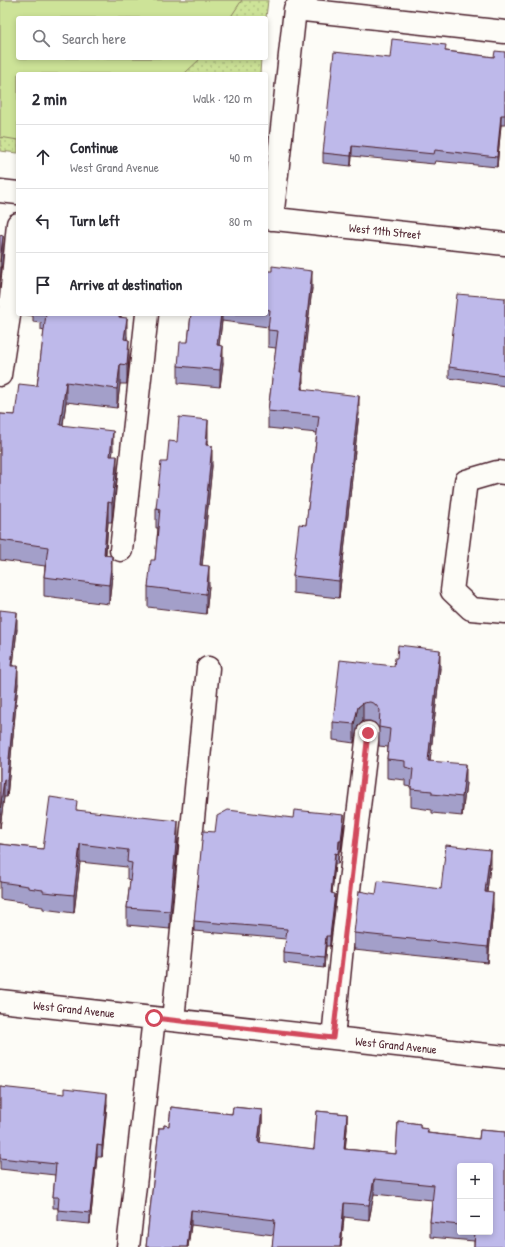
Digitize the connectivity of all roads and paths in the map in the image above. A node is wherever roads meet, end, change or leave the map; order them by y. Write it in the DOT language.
graph roads {
  1 [pos="505,32"];
  2 [pos="0,191"];
  3 [pos="16,193"];
  4 [pos="269,218"];
  5 [pos="505,244"];
  6 [pos="16,245"];
  7 [pos="147,316"];
  8 [pos="0,375"];
  9 [pos="501,472"];
  10 [pos="121,550"];
  11 [pos="505,612"];
  12 [pos="208,668"];
  13 [pos="368,733"];
  14 [pos="0,1001"];
  15 [pos="164,1019"];
  16 [pos="333,1038"];
  17 [pos="505,1057"];
  18 [pos="128,1247"];
  1 -- 4 [label="street"];
  2 -- 3 [label="street"];
  4 -- 5 [label="street, West 11th Street"];
  6 -- 8 [label="street"];
  7 -- 10 [label="street"];
  9 -- 11 [label="street"];
  12 -- 15 [label="street"];
  13 -- 16 [label="street"];
  14 -- 15 [label="street, West Grand Avenue"];
  15 -- 16 [label="street, West Grand Avenue"];
  15 -- 18 [label="street"];
  16 -- 17 [label="street, West Grand Avenue"];
}
